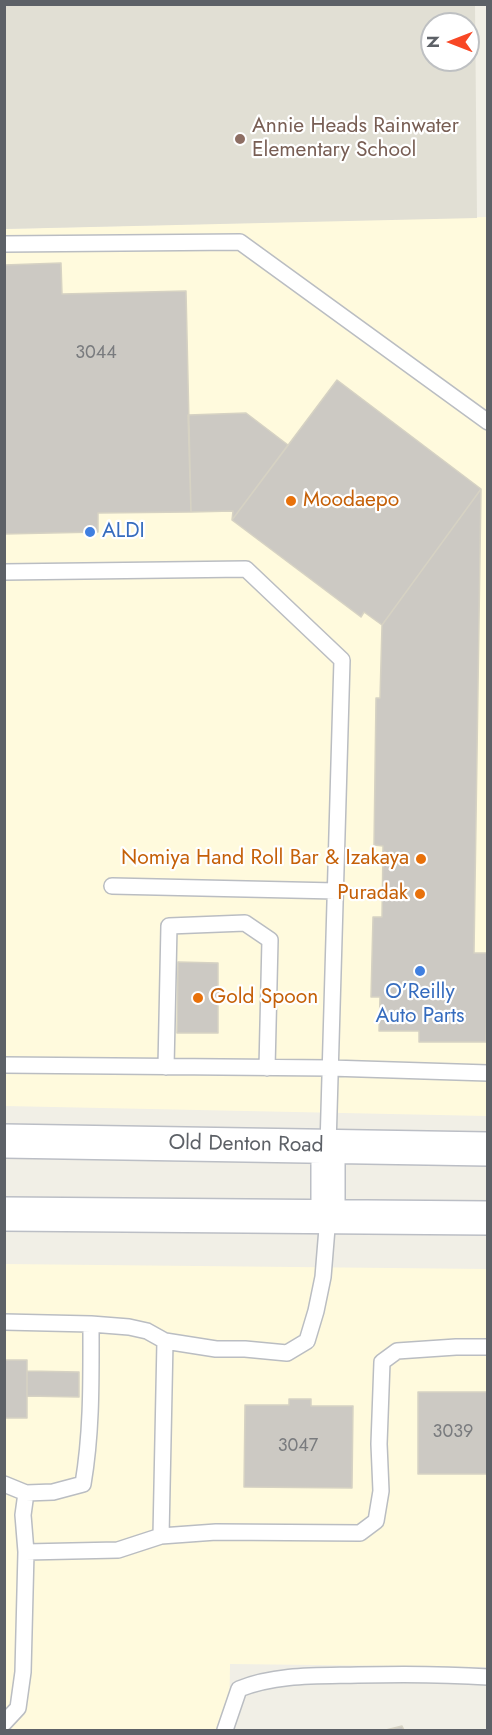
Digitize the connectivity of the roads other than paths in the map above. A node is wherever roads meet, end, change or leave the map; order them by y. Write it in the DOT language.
graph roads {
  1 [pos="4,244"];
  2 [pos="488,422"];
  3 [pos="4,572"];
  4 [pos="112,886"];
  5 [pos="336,891"];
  6 [pos="4,1065"];
  7 [pos="166,1067"];
  8 [pos="267,1068"];
  9 [pos="330,1068"];
  10 [pos="488,1073"];
  11 [pos="4,1141"];
  12 [pos="328,1146"];
  13 [pos="488,1149"];
  14 [pos="4,1214"];
  15 [pos="328,1216"];
  16 [pos="488,1218"];
  17 [pos="4,1322"];
  18 [pos="90,1324"];
  19 [pos="165,1341"];
  20 [pos="488,1347"];
  21 [pos="4,1484"];
  22 [pos="26,1493"];
  23 [pos="161,1536"];
  24 [pos="26,1552"];
  25 [pos="488,1677"];
  26 [pos="4,1723"];
  27 [pos="225,1731"];
  1 -- 2 [label="lane"];
  3 -- 5 [label="lane"];
  4 -- 5 [label="lane"];
  5 -- 9 [label="lane"];
  6 -- 7 [label="lane"];
  7 -- 8 [label="lane"];
  7 -- 8 [label="lane"];
  8 -- 9 [label="lane"];
  9 -- 10 [label="lane"];
  9 -- 12 [label="lane"];
  11 -- 12 [label="main road, Old Denton Road"];
  12 -- 13 [label="main road, Old Denton Road"];
  12 -- 15 [label="main road"];
  14 -- 15 [label="main road"];
  15 -- 16 [label="main road"];
  15 -- 19 [label="lane"];
  17 -- 18 [label="lane"];
  18 -- 19 [label="lane"];
  18 -- 22 [label="lane"];
  19 -- 23 [label="lane"];
  20 -- 23 [label="lane"];
  21 -- 22 [label="lane"];
  22 -- 24 [label="lane"];
  23 -- 24 [label="lane"];
  24 -- 26 [label="lane"];
  25 -- 27 [label="lane"];
}
